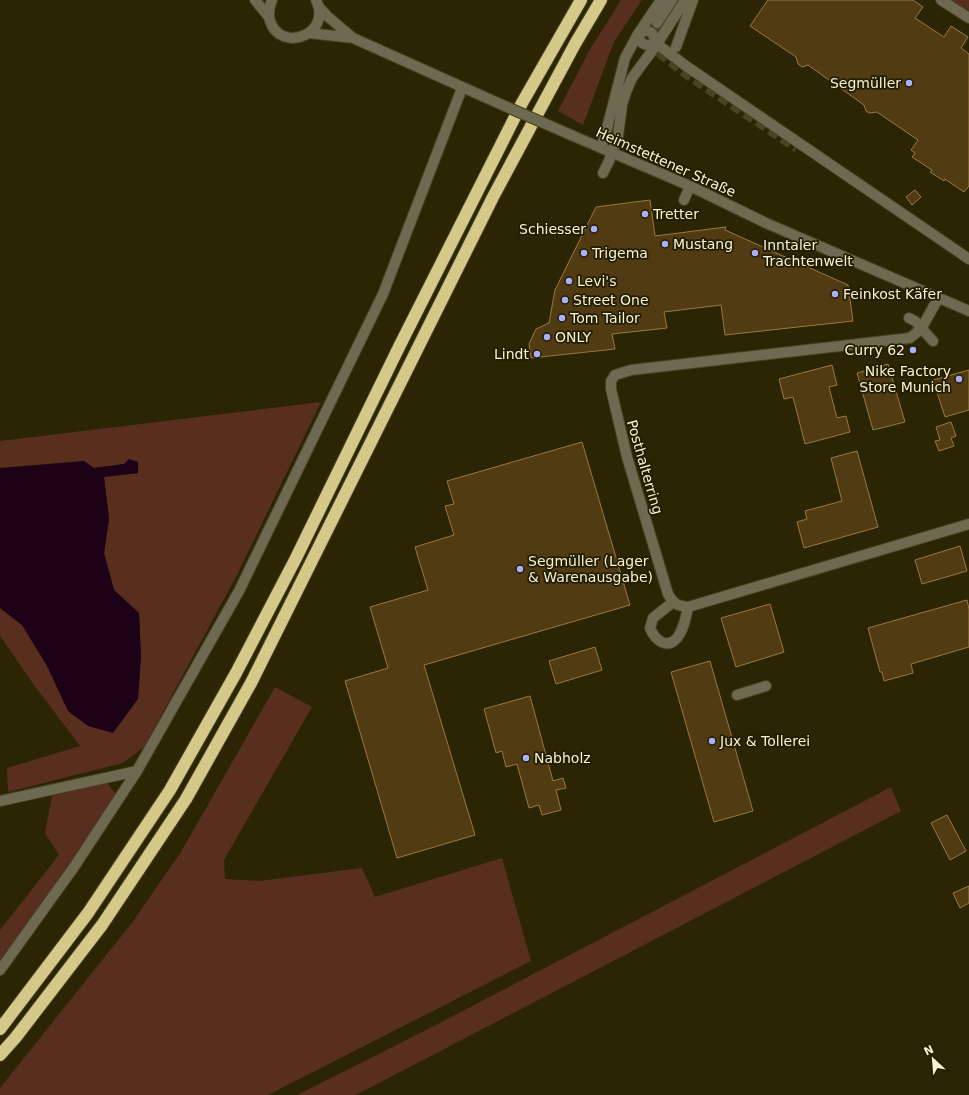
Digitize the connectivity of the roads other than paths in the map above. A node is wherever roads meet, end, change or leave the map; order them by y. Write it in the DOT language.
graph roads {
  1 [pos="255,0"];
  2 [pos="272,0"];
  3 [pos="581,0"];
  4 [pos="601,0"];
  5 [pos="661,0"];
  6 [pos="672,0"];
  7 [pos="685,0"];
  8 [pos="693,0"];
  9 [pos="941,0"];
  10 [pos="318,2"];
  11 [pos="269,17"];
  12 [pos="969,18"];
  13 [pos="657,23"];
  14 [pos="309,33"];
  15 [pos="638,34"];
  16 [pos="353,38"];
  17 [pos="660,47"];
  18 [pos="676,47"];
  19 [pos="462,88"];
  20 [pos="601,148"];
  21 [pos="612,153"];
  22 [pos="603,173"];
  23 [pos="690,186"];
  24 [pos="684,200"];
  25 [pos="969,259"];
  26 [pos="939,298"];
  27 [pos="969,310"];
  28 [pos="909,318"];
  29 [pos="921,329"];
  30 [pos="933,341"];
  31 [pos="969,524"];
  32 [pos="673,602"];
  33 [pos="688,607"];
  34 [pos="766,686"];
  35 [pos="737,694"];
  36 [pos="138,771"];
  37 [pos="0,801"];
  38 [pos="0,970"];
  39 [pos="0,1029"];
  40 [pos="0,1055"];
  1 -- 11 [label="street, Heimstettener Straße"];
  2 -- 11 [label="street"];
  3 -- 39 [label="highway"];
  4 -- 40 [label="highway"];
  5 -- 15 [label="street"];
  6 -- 13 [label="street"];
  7 -- 17 [label="street"];
  8 -- 18 [label="street"];
  9 -- 12 [label="street"];
  10 -- 14 [label="street, Heimstettener Straße"];
  10 -- 16 [label="street, Heimstettener Straße"];
  11 -- 14 [label="street, Heimstettener Straße"];
  14 -- 16 [label="street, Heimstettener Straße"];
  15 -- 17 [label="street"];
  15 -- 20 [label="street"];
  16 -- 19 [label="street, Heimstettener Straße"];
  17 -- 21 [label="street"];
  17 -- 25 [label="street"];
  19 -- 20 [label="street, Heimstettener Straße, bridge"];
  19 -- 36 [label="street"];
  20 -- 21 [label="street, Heimstettener Straße"];
  21 -- 22 [label="street"];
  21 -- 23 [label="street, Heimstettener Straße"];
  23 -- 24 [label="street"];
  23 -- 26 [label="street, Heimstettener Straße"];
  26 -- 27 [label="street, Heimstettener Straße"];
  26 -- 29 [label="street, Posthalterring"];
  28 -- 29 [label="street"];
  29 -- 30 [label="street"];
  29 -- 32 [label="street, Posthalterring"];
  31 -- 33 [label="street"];
  32 -- 33 [label="street"];
  32 -- 33 [label="street"];
  34 -- 35 [label="street"];
  36 -- 37 [label="street"];
  36 -- 38 [label="street"];
}
